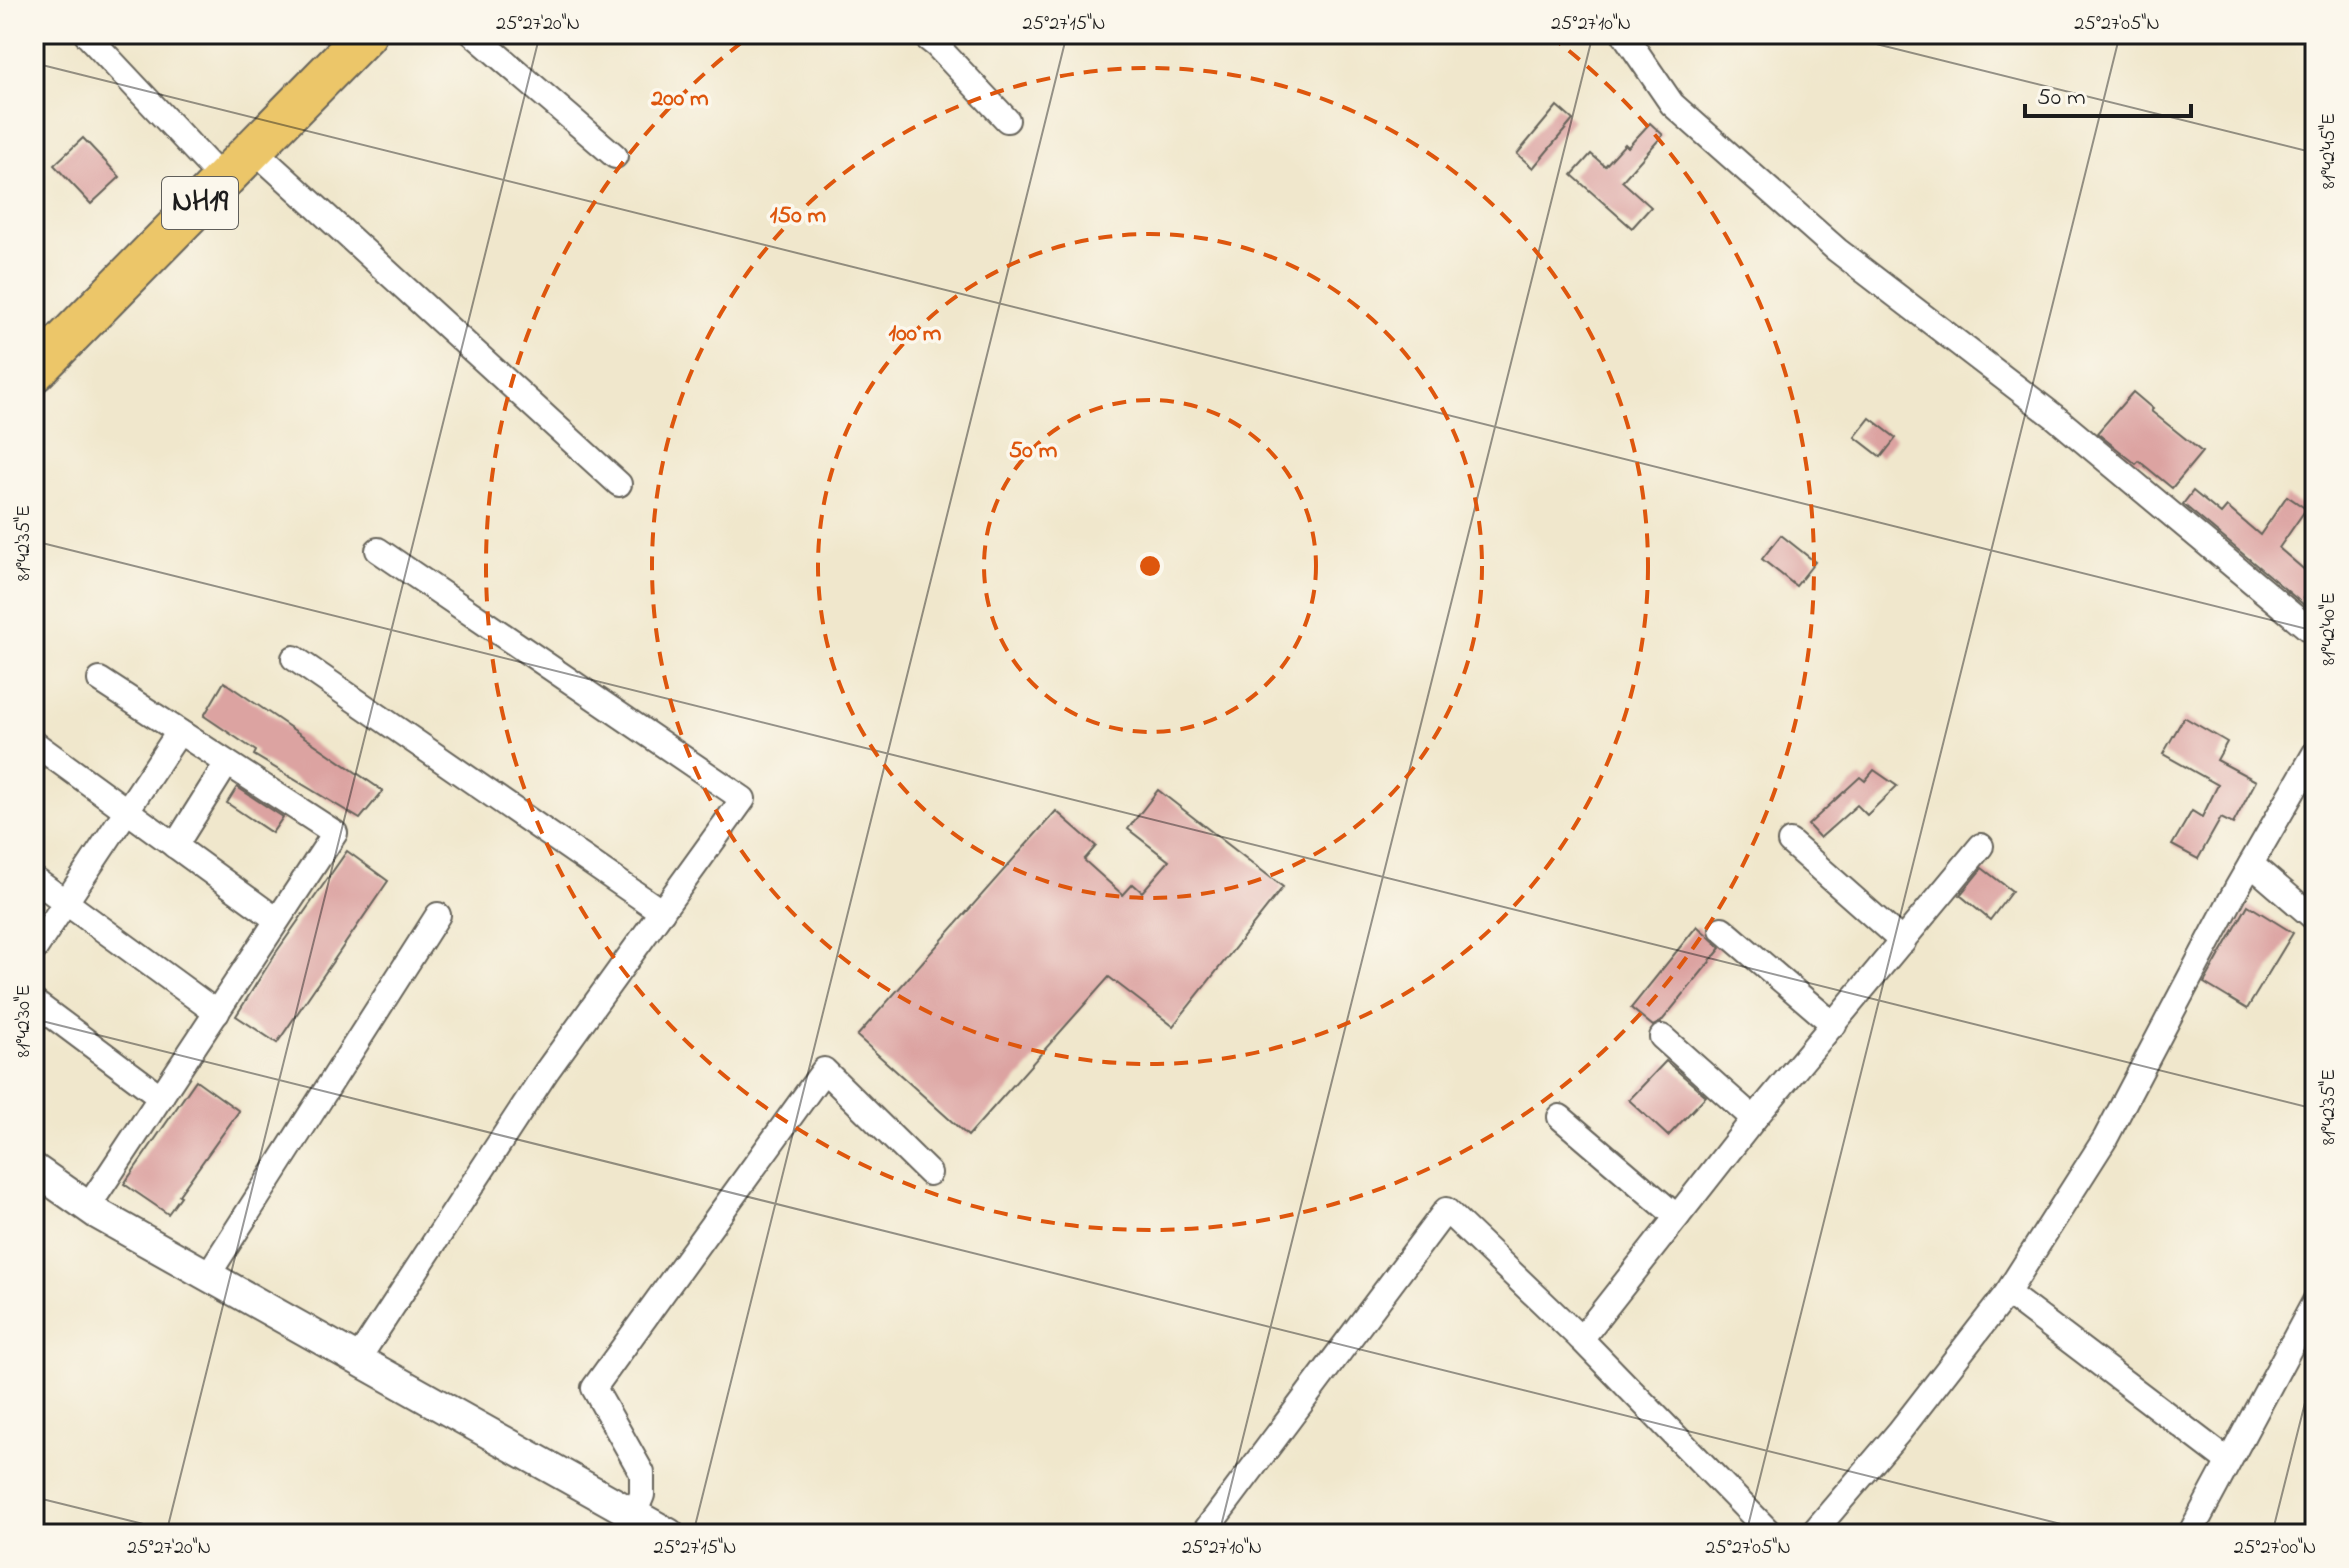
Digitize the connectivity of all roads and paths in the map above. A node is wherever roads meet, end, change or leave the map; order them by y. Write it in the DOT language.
graph roads {
  1 [pos="86,34"];
  2 [pos="366,34"];
  3 [pos="473,34"];
  4 [pos="922,34"];
  5 [pos="1624,34"];
  6 [pos="1007,120"];
  7 [pos="253,149"];
  8 [pos="615,156"];
  9 [pos="223,180"];
  10 [pos="34,372"];
  11 [pos="619,484"];
  12 [pos="378,550"];
  13 [pos="2315,634"];
  14 [pos="294,658"];
  15 [pos="100,680"];
  16 [pos="179,732"];
  17 [pos="34,743"];
  18 [pos="2315,753"];
  19 [pos="227,763"];
  20 [pos="127,811"];
  21 [pos="1790,842"];
  22 [pos="175,846"];
  23 [pos="1981,846"];
  24 [pos="2251,864"];
  25 [pos="34,879"];
  26 [pos="66,902"];
  27 [pos="662,912"];
  28 [pos="438,915"];
  29 [pos="2315,919"];
  30 [pos="277,920"];
  31 [pos="1722,929"];
  32 [pos="1903,942"];
  33 [pos="34,950"];
  34 [pos="34,1002"];
  35 [pos="217,1013"];
  36 [pos="1834,1025"];
  37 [pos="1662,1037"];
  38 [pos="161,1097"];
  39 [pos="1560,1117"];
  40 [pos="1754,1119"];
  41 [pos="34,1169"];
  42 [pos="929,1173"];
  43 [pos="88,1207"];
  44 [pos="1677,1217"];
  45 [pos="208,1275"];
  46 [pos="2007,1293"];
  47 [pos="2315,1301"];
  48 [pos="1581,1339"];
  49 [pos="358,1359"];
  50 [pos="2228,1461"];
  51 [pos="634,1514"];
  52 [pos="669,1534"];
  53 [pos="1203,1534"];
  54 [pos="1771,1534"];
  55 [pos="1812,1534"];
  56 [pos="2190,1534"];
  1 -- 9 [label="street"];
  2 -- 7 [label="highway, NH19"];
  3 -- 8 [label="street"];
  4 -- 6 [label="street"];
  5 -- 13 [label="street"];
  7 -- 9 [label="highway, NH19"];
  7 -- 11 [label="street"];
  9 -- 10 [label="highway, NH19"];
  12 -- 27 [label="street"];
  14 -- 27 [label="street"];
  15 -- 16 [label="street"];
  16 -- 19 [label="street"];
  16 -- 20 [label="street"];
  17 -- 20 [label="street"];
  18 -- 24 [label="street"];
  19 -- 22 [label="street"];
  19 -- 30 [label="street"];
  20 -- 22 [label="street"];
  20 -- 26 [label="street"];
  21 -- 32 [label="street"];
  22 -- 30 [label="street"];
  23 -- 32 [label="street"];
  24 -- 29 [label="street"];
  24 -- 46 [label="street"];
  25 -- 26 [label="street"];
  26 -- 33 [label="street"];
  26 -- 35 [label="street"];
  27 -- 49 [label="street"];
  28 -- 45 [label="street"];
  30 -- 35 [label="street"];
  31 -- 36 [label="street"];
  32 -- 36 [label="street"];
  34 -- 38 [label="street"];
  35 -- 38 [label="street"];
  36 -- 40 [label="street"];
  37 -- 40 [label="street"];
  38 -- 43 [label="street"];
  39 -- 44 [label="street"];
  40 -- 44 [label="street"];
  41 -- 43 [label="street"];
  42 -- 51 [label="street"];
  43 -- 45 [label="street"];
  44 -- 48 [label="street"];
  45 -- 49 [label="street"];
  46 -- 50 [label="street"];
  46 -- 55 [label="street"];
  47 -- 50 [label="street"];
  48 -- 53 [label="street"];
  48 -- 54 [label="street"];
  49 -- 51 [label="street"];
  50 -- 56 [label="street"];
  51 -- 52 [label="street"];
}
